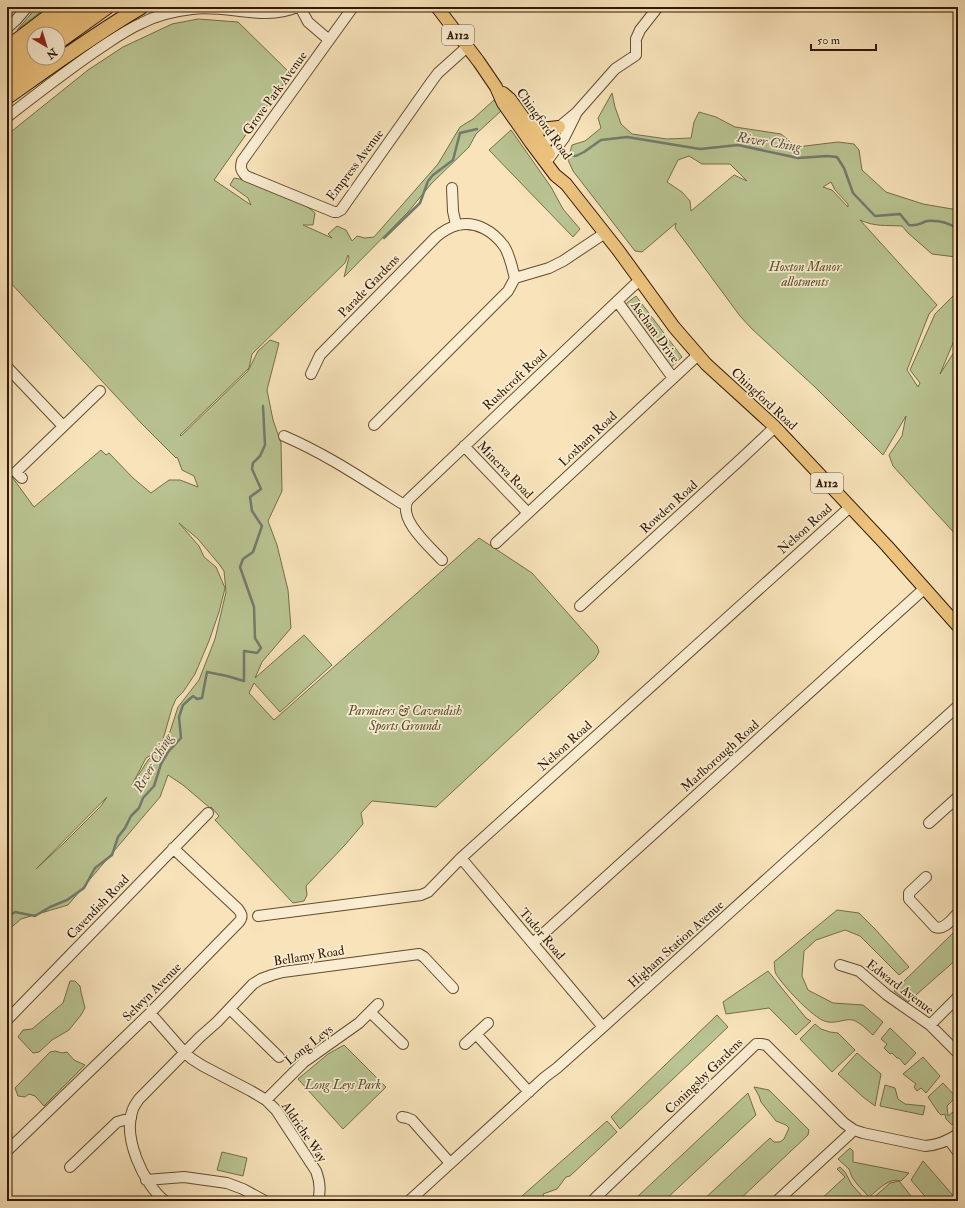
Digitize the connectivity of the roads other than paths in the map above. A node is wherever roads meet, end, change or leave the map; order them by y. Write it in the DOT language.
graph roads {
  1 [pos="27,7"];
  2 [pos="61,7"];
  3 [pos="84,7"];
  4 [pos="107,7"];
  5 [pos="141,7"];
  6 [pos="298,7"];
  7 [pos="353,7"];
  8 [pos="437,7"];
  9 [pos="658,7"];
  10 [pos="58,26"];
  11 [pos="8,28"];
  12 [pos="66,36"];
  13 [pos="329,40"];
  14 [pos="467,47"];
  15 [pos="7,48"];
  16 [pos="26,51"];
  17 [pos="7,66"];
  18 [pos="28,66"];
  19 [pos="7,84"];
  20 [pos="496,87"];
  21 [pos="7,97"];
  22 [pos="577,112"];
  23 [pos="7,117"];
  24 [pos="527,122"];
  25 [pos="559,127"];
  26 [pos="541,149"];
  27 [pos="548,159"];
  28 [pos="242,161"];
  29 [pos="452,188"];
  30 [pos="456,225"];
  31 [pos="605,233"];
  32 [pos="515,278"];
  33 [pos="640,280"];
  34 [pos="617,301"];
  35 [pos="698,355"];
  36 [pos="7,367"];
  37 [pos="311,374"];
  38 [pos="673,378"];
  39 [pos="100,391"];
  40 [pos="374,425"];
  41 [pos="63,426"];
  42 [pos="775,427"];
  43 [pos="284,436"];
  44 [pos="464,446"];
  45 [pos="22,478"];
  46 [pos="407,502"];
  47 [pos="850,507"];
  48 [pos="528,513"];
  49 [pos="496,543"];
  50 [pos="442,560"];
  51 [pos="925,588"];
  52 [pos="580,606"];
  53 [pos="958,626"];
  54 [pos="958,706"];
  55 [pos="958,797"];
  56 [pos="208,813"];
  57 [pos="929,823"];
  58 [pos="173,848"];
  59 [pos="461,858"];
  60 [pos="926,877"];
  61 [pos="958,913"];
  62 [pos="258,916"];
  63 [pos="533,944"];
  64 [pos="840,965"];
  65 [pos="453,988"];
  66 [pos="958,997"];
  67 [pos="378,1004"];
  68 [pos="230,1009"];
  69 [pos="370,1012"];
  70 [pos="150,1013"];
  71 [pos="7,1020"];
  72 [pos="488,1023"];
  73 [pos="930,1025"];
  74 [pos="603,1027"];
  75 [pos="476,1034"];
  76 [pos="402,1044"];
  77 [pos="465,1044"];
  78 [pos="185,1053"];
  79 [pos="958,1053"];
  80 [pos="279,1057"];
  81 [pos="528,1092"];
  82 [pos="266,1100"];
  83 [pos="402,1117"];
  84 [pos="131,1118"];
  85 [pos="854,1130"];
  86 [pos="958,1134"];
  87 [pos="949,1140"];
  88 [pos="7,1149"];
  89 [pos="958,1152"];
  90 [pos="450,1163"];
  91 [pos="70,1166"];
  92 [pos="146,1180"];
  93 [pos="410,1200"];
  94 [pos="165,1201"];
  95 [pos="265,1201"];
  96 [pos="318,1201"];
  97 [pos="592,1201"];
  98 [pos="777,1201"];
  1 -- 11 [label="street"];
  2 -- 15 [label="highway"];
  3 -- 10 [label="highway"];
  4 -- 12 [label="highway"];
  5 -- 21 [label="highway"];
  6 -- 13 [label="street"];
  6 -- 23 [label="street"];
  7 -- 13 [label="street, Grove Park Avenue"];
  8 -- 14 [label="main road, Chingford Road / A112"];
  9 -- 22 [label="street"];
  13 -- 28 [label="street, Grove Park Avenue"];
  14 -- 20 [label="main road, Chingford Road / A112"];
  14 -- 28 [label="street, Empress Avenue"];
  16 -- 17 [label="highway"];
  18 -- 19 [label="highway"];
  20 -- 24 [label="main road, Chingford Road / A112"];
  20 -- 26 [label="main road, Chingford Road / A112"];
  22 -- 25 [label="street"];
  22 -- 27 [label="street"];
  24 -- 25 [label="main road"];
  24 -- 26 [label="main road, Chingford Road / A112"];
  25 -- 26 [label="street"];
  26 -- 27 [label="main road, Chingford Road / A112"];
  27 -- 31 [label="main road, Chingford Road / A112"];
  29 -- 30 [label="street"];
  30 -- 32 [label="street"];
  30 -- 37 [label="street, Parade Gardens"];
  31 -- 32 [label="street"];
  31 -- 33 [label="main road, Chingford Road / A112"];
  32 -- 40 [label="street"];
  33 -- 34 [label="street, Rushcroft Road"];
  33 -- 35 [label="main road, Chingford Road / A112"];
  34 -- 38 [label="street, Ascham Drive"];
  34 -- 44 [label="street, Rushcroft Road"];
  35 -- 38 [label="street, Loxham Road"];
  35 -- 42 [label="main road, Chingford Road / A112"];
  36 -- 41 [label="street"];
  38 -- 48 [label="street, Loxham Road"];
  39 -- 41 [label="street"];
  41 -- 45 [label="street"];
  42 -- 47 [label="main road, Chingford Road / A112"];
  42 -- 52 [label="street, Rowden Road"];
  43 -- 46 [label="street"];
  44 -- 46 [label="street, Rushcroft Road"];
  44 -- 48 [label="street, Minerva Road"];
  46 -- 50 [label="street"];
  47 -- 51 [label="main road, Chingford Road / A112"];
  47 -- 59 [label="street, Nelson Road"];
  48 -- 49 [label="street, Loxham Road"];
  51 -- 53 [label="main road, Chingford Road / A112"];
  51 -- 63 [label="street, Marlborough Road"];
  54 -- 74 [label="street, Higham Station Avenue"];
  55 -- 57 [label="street"];
  56 -- 58 [label="street, Cavendish Road"];
  58 -- 70 [label="street, Selwyn Avenue"];
  58 -- 71 [label="street, Cavendish Road"];
  59 -- 62 [label="street, Nelson Road"];
  59 -- 63 [label="street, Tudor Road"];
  60 -- 61 [label="street"];
  63 -- 74 [label="street, Tudor Road"];
  64 -- 73 [label="street, Edward Avenue"];
  65 -- 68 [label="street, Bellamy Road"];
  66 -- 73 [label="street"];
  67 -- 69 [label="street, Long Leys"];
  68 -- 78 [label="street, Bellamy Road"];
  68 -- 80 [label="street"];
  69 -- 76 [label="street"];
  69 -- 82 [label="street, Long Leys"];
  70 -- 78 [label="street, Aldriche Way"];
  70 -- 88 [label="street, Selwyn Avenue"];
  72 -- 75 [label="street"];
  73 -- 79 [label="street, Edward Avenue"];
  74 -- 81 [label="street, Higham Station Avenue"];
  75 -- 77 [label="street"];
  75 -- 81 [label="street"];
  78 -- 82 [label="street, Aldriche Way"];
  78 -- 84 [label="street"];
  81 -- 90 [label="street, Higham Station Avenue"];
  82 -- 96 [label="street, Aldriche Way"];
  83 -- 90 [label="street"];
  84 -- 91 [label="street"];
  84 -- 92 [label="street"];
  85 -- 87 [label="street"];
  85 -- 97 [label="street, Coningsby Gardens"];
  85 -- 98 [label="street"];
  86 -- 87 [label="street"];
  87 -- 89 [label="street"];
  90 -- 93 [label="street, Higham Station Avenue"];
  92 -- 94 [label="street"];
  92 -- 95 [label="street"];
}
